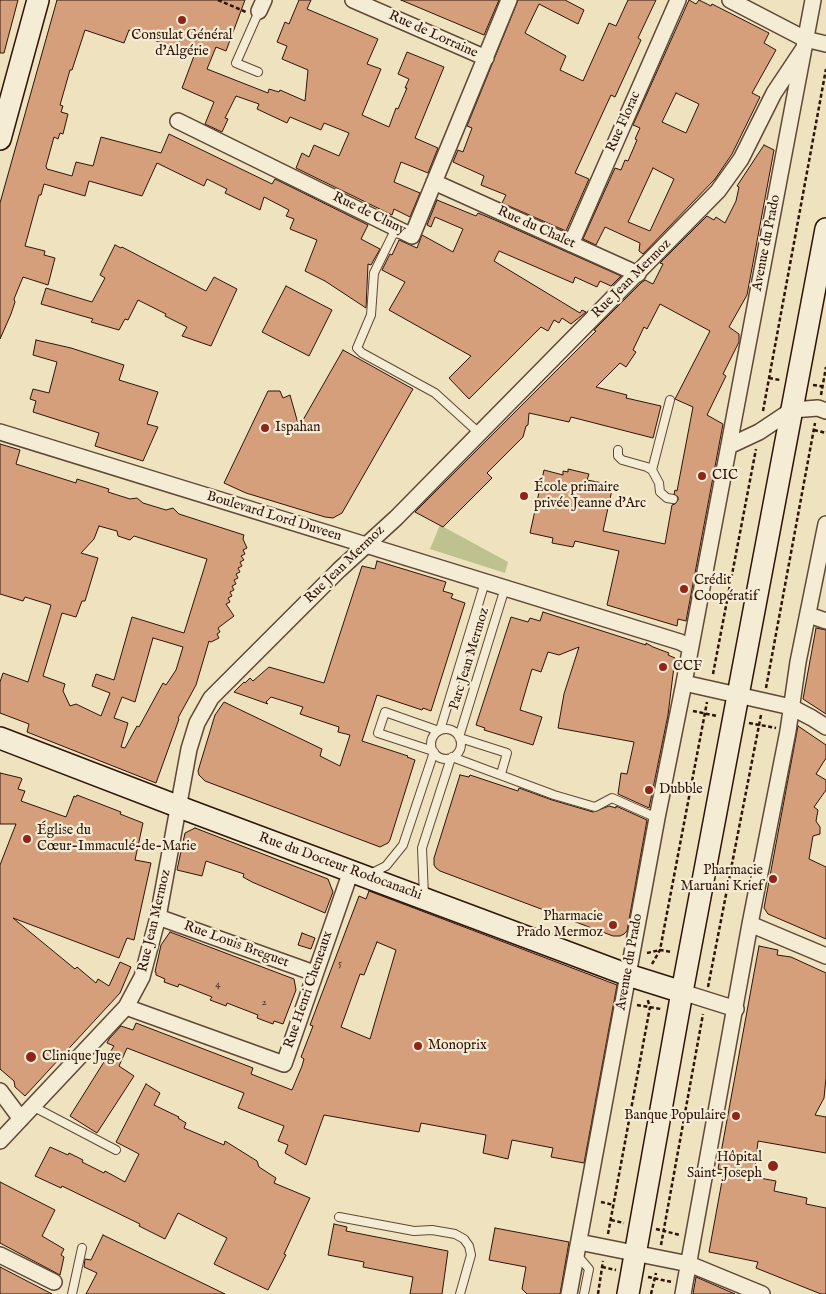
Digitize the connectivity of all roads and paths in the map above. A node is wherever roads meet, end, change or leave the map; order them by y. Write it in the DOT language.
graph roads {
  1 [pos="38,0"];
  2 [pos="218,0"];
  3 [pos="353,0"];
  4 [pos="509,0"];
  5 [pos="678,0"];
  6 [pos="730,0"];
  7 [pos="813,0"];
  8 [pos="260,9"];
  9 [pos="805,44"];
  10 [pos="826,44"];
  11 [pos="486,58"];
  12 [pos="258,72"];
  13 [pos="178,121"];
  14 [pos="0,139"];
  15 [pos="434,182"];
  16 [pos="396,228"];
  17 [pos="826,229"];
  18 [pos="571,244"];
  19 [pos="638,274"];
  20 [pos="826,367"];
  21 [pos="670,400"];
  22 [pos="792,410"];
  23 [pos="822,410"];
  24 [pos="814,430"];
  25 [pos="0,432"];
  26 [pos="479,433"];
  27 [pos="826,433"];
  28 [pos="729,446"];
  29 [pos="618,450"];
  30 [pos="652,470"];
  31 [pos="673,499"];
  32 [pos="826,524"];
  33 [pos="366,545"];
  34 [pos="822,571"];
  35 [pos="485,582"];
  36 [pos="505,588"];
  37 [pos="809,615"];
  38 [pos="826,621"];
  39 [pos="690,647"];
  40 [pos="684,683"];
  41 [pos="738,696"];
  42 [pos="764,700"];
  43 [pos="791,707"];
  44 [pos="826,727"];
  45 [pos="439,730"];
  46 [pos="459,737"];
  47 [pos="0,738"];
  48 [pos="434,751"];
  49 [pos="452,757"];
  50 [pos="501,774"];
  51 [pos="180,807"];
  52 [pos="657,818"];
  53 [pos="358,873"];
  54 [pos="424,898"];
  55 [pos="158,917"];
  56 [pos="750,924"];
  57 [pos="826,956"];
  58 [pos="314,973"];
  59 [pos="628,975"];
  60 [pos="682,992"];
  61 [pos="706,1001"];
  62 [pos="126,1007"];
  63 [pos="736,1009"];
  64 [pos="0,1091"];
  65 [pos="32,1106"];
  66 [pos="21,1119"];
  67 [pos="0,1141"];
  68 [pos="116,1150"];
  69 [pos="339,1217"];
  70 [pos="82,1248"];
  71 [pos="578,1248"];
  72 [pos="636,1252"];
  73 [pos="0,1255"];
  74 [pos="659,1257"];
  75 [pos="689,1264"];
  76 [pos="54,1282"];
  77 [pos="72,1294"];
  78 [pos="460,1294"];
  79 [pos="569,1294"];
  80 [pos="584,1294"];
  81 [pos="628,1294"];
  82 [pos="651,1294"];
  83 [pos="683,1294"];
  84 [pos="762,1294"];
  1 -- 14 [label="main road"];
  2 -- 8 [label="path"];
  3 -- 11 [label="street, Rue de Lorraine"];
  4 -- 11 [label="street, Rue de Cluny"];
  5 -- 18 [label="street, Rue Florac"];
  6 -- 9 [label="street"];
  7 -- 9 [label="street, Avenue du Prado"];
  8 -- 12 [label="lane"];
  9 -- 10 [label="street"];
  9 -- 19 [label="street, Rue Jean Mermoz"];
  9 -- 28 [label="street, Avenue du Prado"];
  11 -- 15 [label="street, Rue de Cluny"];
  13 -- 16 [label="street, Rue de Cluny"];
  15 -- 16 [label="street, Rue de Cluny"];
  15 -- 18 [label="street, Rue du Chalet"];
  16 -- 26 [label="lane"];
  17 -- 22 [label="main road"];
  18 -- 19 [label="street, Rue du Chalet"];
  19 -- 26 [label="street, Rue Jean Mermoz"];
  20 -- 23 [label="path"];
  21 -- 30 [label="lane"];
  22 -- 23 [label="street"];
  22 -- 28 [label="street"];
  22 -- 41 [label="main road"];
  23 -- 24 [label="path"];
  24 -- 27 [label="path"];
  24 -- 42 [label="path"];
  25 -- 33 [label="street, Boulevard Lord Duveen"];
  26 -- 33 [label="street, Rue Jean Mermoz"];
  28 -- 39 [label="street, Avenue du Prado"];
  29 -- 30 [label="lane"];
  30 -- 31 [label="lane"];
  32 -- 34 [label="street"];
  33 -- 35 [label="street, Boulevard Lord Duveen"];
  33 -- 51 [label="street, Rue Jean Mermoz"];
  34 -- 37 [label="street"];
  35 -- 36 [label="street, Boulevard Lord Duveen"];
  35 -- 45 [label="lane, Parc Jean Mermoz"];
  36 -- 39 [label="street, Boulevard Lord Duveen"];
  36 -- 46 [label="lane, Parc Jean Mermoz"];
  37 -- 38 [label="street"];
  37 -- 43 [label="street"];
  39 -- 40 [label="street, Avenue du Prado"];
  40 -- 41 [label="street"];
  40 -- 52 [label="street, Avenue du Prado"];
  41 -- 42 [label="street"];
  41 -- 60 [label="main road"];
  42 -- 43 [label="street"];
  42 -- 61 [label="path"];
  43 -- 44 [label="street"];
  43 -- 56 [label="street"];
  45 -- 46 [label="lane, Parc Jean Mermoz"];
  45 -- 48 [label="lane, Parc Jean Mermoz"];
  45 -- 48 [label="lane, Parc Jean Mermoz"];
  46 -- 49 [label="lane, Parc Jean Mermoz"];
  46 -- 50 [label="lane, Parc Jean Mermoz"];
  47 -- 51 [label="main road, Rue du Docteur Rodocanachi"];
  48 -- 49 [label="lane, Parc Jean Mermoz"];
  48 -- 53 [label="lane, Parc Jean Mermoz"];
  49 -- 50 [label="lane, Parc Jean Mermoz"];
  49 -- 54 [label="lane, Parc Jean Mermoz"];
  50 -- 52 [label="lane, Parc Jean Mermoz"];
  51 -- 53 [label="main road, Rue du Docteur Rodocanachi"];
  51 -- 55 [label="street, Rue Jean Mermoz"];
  52 -- 59 [label="street, Avenue du Prado"];
  53 -- 54 [label="main road, Rue du Docteur Rodocanachi"];
  53 -- 58 [label="street, Rue Henri Cheneaux"];
  54 -- 59 [label="main road, Rue du Docteur Rodocanachi"];
  55 -- 58 [label="street, Rue Louis Breguet"];
  55 -- 62 [label="street, Rue Jean Mermoz"];
  56 -- 57 [label="street"];
  56 -- 63 [label="street"];
  58 -- 62 [label="street, Rue Henri Cheneaux"];
  59 -- 60 [label="main road, Rue du Docteur Rodocanachi"];
  59 -- 71 [label="street, Avenue du Prado"];
  60 -- 61 [label="street"];
  60 -- 72 [label="main road"];
  61 -- 63 [label="street"];
  61 -- 74 [label="path"];
  62 -- 65 [label="street, Rue Jean Mermoz"];
  63 -- 75 [label="street"];
  64 -- 66 [label="street"];
  65 -- 66 [label="street, Rue Jean Mermoz"];
  65 -- 68 [label="lane"];
  66 -- 67 [label="street, Rue Jean Mermoz"];
  69 -- 78 [label="lane"];
  70 -- 77 [label="lane"];
  71 -- 72 [label="street"];
  71 -- 79 [label="street, Avenue du Prado"];
  71 -- 80 [label="lane"];
  72 -- 74 [label="street"];
  72 -- 81 [label="main road"];
  73 -- 76 [label="street"];
  74 -- 75 [label="street"];
  74 -- 82 [label="path"];
  75 -- 83 [label="street"];
  75 -- 84 [label="street"];
}
